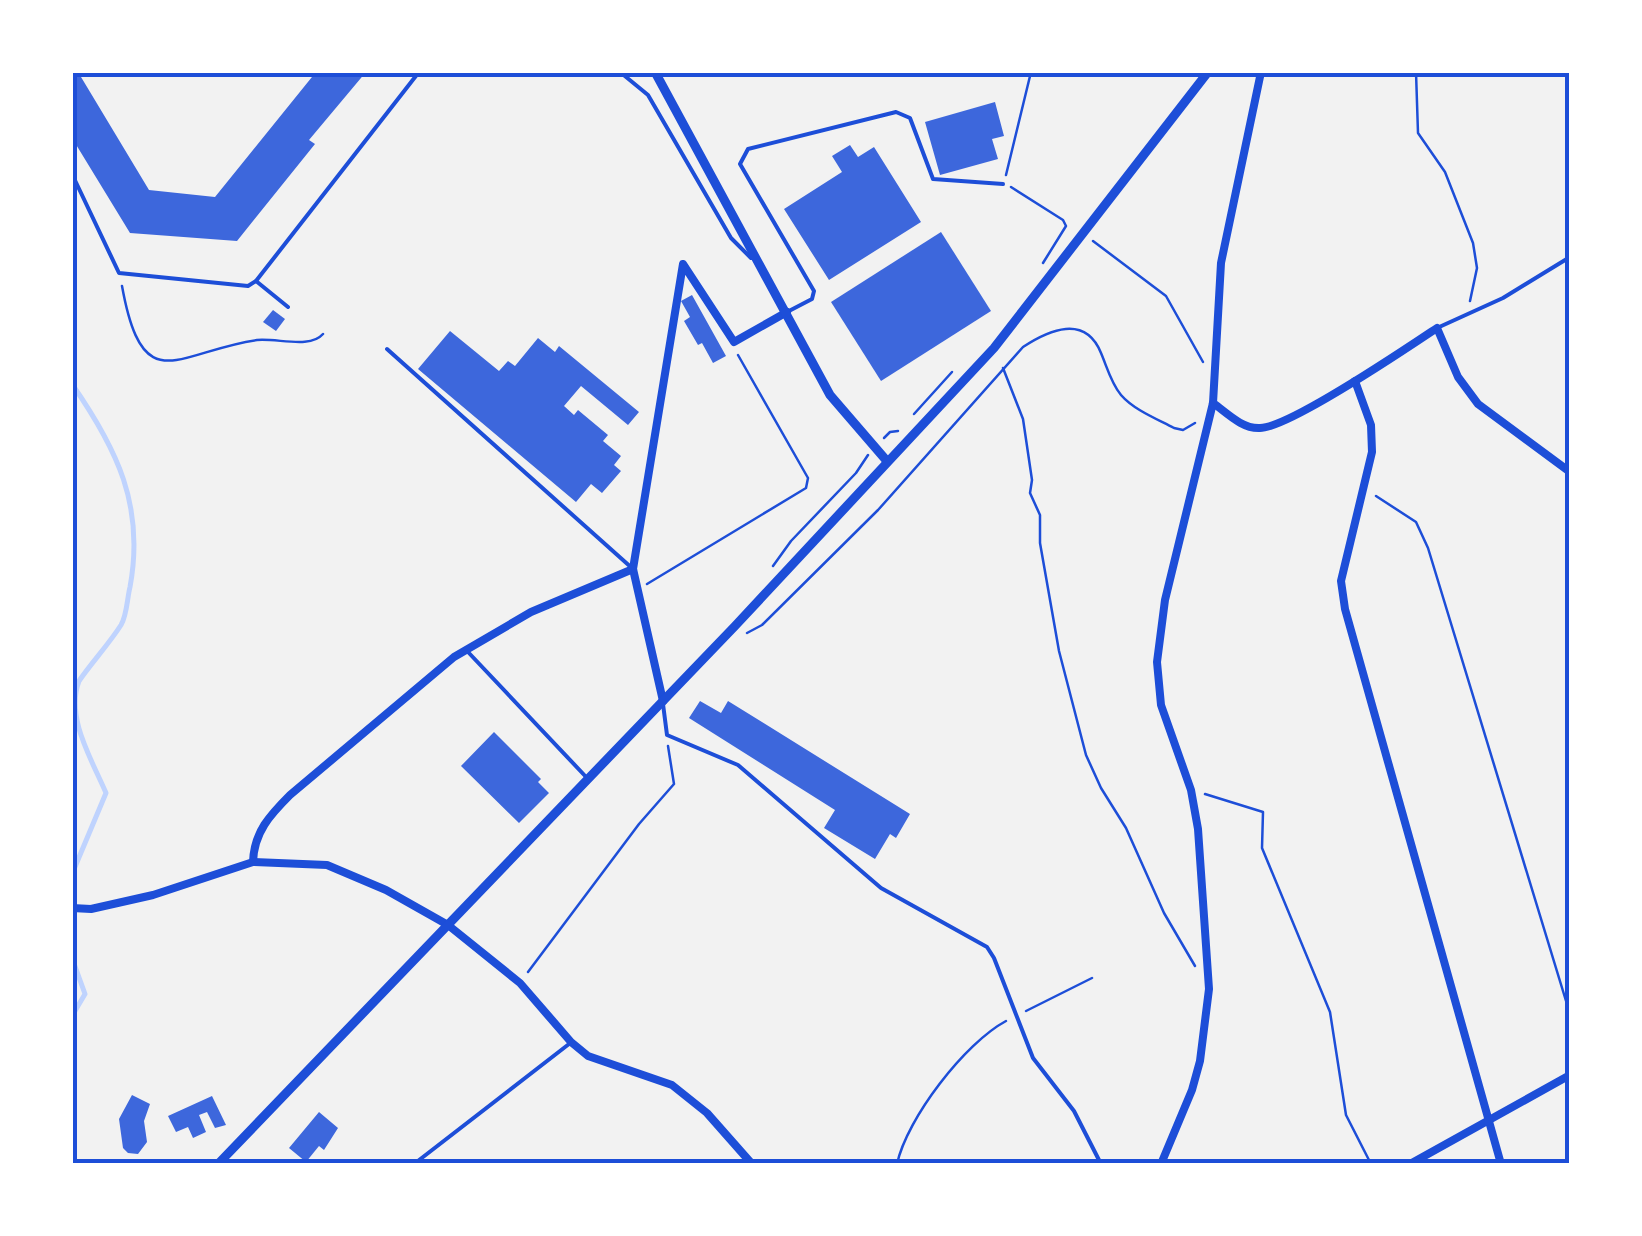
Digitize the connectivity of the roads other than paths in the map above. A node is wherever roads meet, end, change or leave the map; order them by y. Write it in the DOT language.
graph roads {
  1 [pos="420,72"];
  2 [pos="620,72"];
  3 [pos="656,72"];
  4 [pos="1208,72"];
  5 [pos="1262,72"];
  6 [pos="72,174"];
  7 [pos="1003,184"];
  8 [pos="1570,257"];
  9 [pos="766,272"];
  10 [pos="256,282"];
  11 [pos="288,307"];
  12 [pos="787,312"];
  13 [pos="1437,328"];
  14 [pos="387,349"];
  15 [pos="1355,381"];
  16 [pos="1213,403"];
  17 [pos="886,460"];
  18 [pos="1570,472"];
  19 [pos="633,569"];
  20 [pos="466,650"];
  21 [pos="663,702"];
  22 [pos="588,779"];
  23 [pos="253,862"];
  24 [pos="72,908"];
  25 [pos="448,925"];
  26 [pos="570,1042"];
  27 [pos="1570,1074"];
  28 [pos="1490,1120"];
  29 [pos="218,1164"];
  30 [pos="414,1164"];
  31 [pos="752,1164"];
  32 [pos="1101,1164"];
  33 [pos="1161,1164"];
  34 [pos="1410,1164"];
  35 [pos="1501,1164"];
  1 -- 10 [label="lane"];
  2 -- 9 [label="lane"];
  3 -- 9 [label="street"];
  4 -- 17 [label="street"];
  5 -- 16 [label="street"];
  6 -- 10 [label="lane"];
  7 -- 12 [label="lane"];
  8 -- 13 [label="lane"];
  9 -- 12 [label="street"];
  10 -- 11 [label="lane"];
  12 -- 17 [label="street"];
  12 -- 19 [label="street"];
  13 -- 15 [label="street"];
  13 -- 18 [label="street"];
  14 -- 19 [label="lane"];
  15 -- 16 [label="street"];
  15 -- 28 [label="street"];
  16 -- 33 [label="street"];
  17 -- 21 [label="street"];
  19 -- 20 [label="street"];
  19 -- 21 [label="street"];
  20 -- 22 [label="lane"];
  20 -- 23 [label="street"];
  21 -- 22 [label="street"];
  21 -- 32 [label="lane"];
  22 -- 25 [label="street"];
  23 -- 24 [label="street"];
  23 -- 25 [label="street"];
  25 -- 26 [label="street"];
  25 -- 29 [label="street"];
  26 -- 30 [label="lane"];
  26 -- 31 [label="street"];
  27 -- 28 [label="street"];
  28 -- 34 [label="street"];
  28 -- 35 [label="street"];
}
